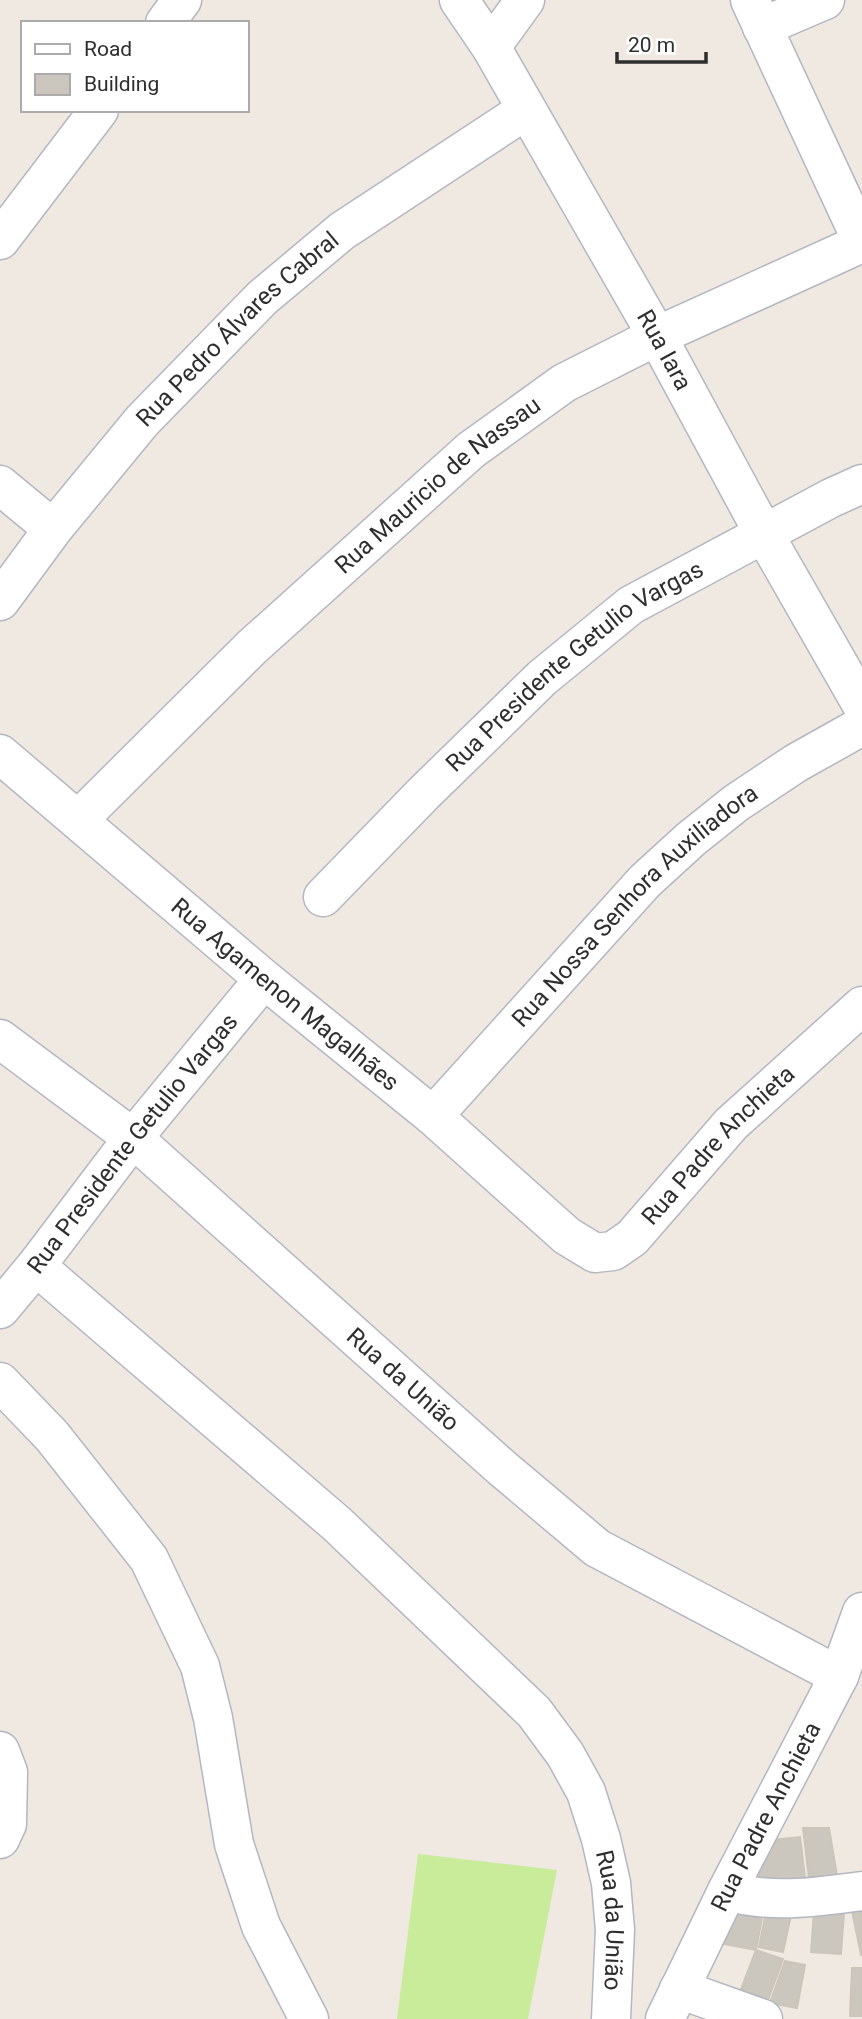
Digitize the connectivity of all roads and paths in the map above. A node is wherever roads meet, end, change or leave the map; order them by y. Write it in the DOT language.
graph roads {
  1 [pos="182,0"];
  2 [pos="459,0"];
  3 [pos="525,0"];
  4 [pos="825,0"];
  5 [pos="756,14"];
  6 [pos="166,21"];
  7 [pos="491,47"];
  8 [pos="526,110"];
  9 [pos="97,112"];
  10 [pos="0,240"];
  11 [pos="862,242"];
  12 [pos="657,336"];
  13 [pos="862,484"];
  14 [pos="0,485"];
  15 [pos="53,529"];
  16 [pos="764,534"];
  17 [pos="0,601"];
  18 [pos="862,705"];
  19 [pos="862,726"];
  20 [pos="0,754"];
  21 [pos="78,820"];
  22 [pos="323,897"];
  23 [pos="264,979"];
  24 [pos="862,1006"];
  25 [pos="0,1039"];
  26 [pos="433,1116"];
  27 [pos="133,1138"];
  28 [pos="568,1236"];
  29 [pos="36,1266"];
  30 [pos="0,1309"];
  31 [pos="0,1382"];
  32 [pos="862,1612"];
  33 [pos="850,1675"];
  34 [pos="0,1751"];
  35 [pos="0,1839"];
  36 [pos="727,1891"];
  37 [pos="862,1891"];
  38 [pos="672,2004"];
  39 [pos="309,2019"];
  40 [pos="611,2019"];
  41 [pos="763,2019"];
  1 -- 6 [label="street"];
  2 -- 7 [label="street, Rua Iara"];
  3 -- 7 [label="street"];
  4 -- 5 [label="street"];
  5 -- 11 [label="street"];
  7 -- 8 [label="street, Rua Iara"];
  8 -- 12 [label="street, Rua Iara"];
  8 -- 15 [label="street, Rua Pedro Álvares Cabral"];
  9 -- 10 [label="street"];
  11 -- 12 [label="street, Rua Mauricio de Nassau"];
  12 -- 16 [label="street, Rua Iara"];
  12 -- 21 [label="street, Rua Mauricio de Nassau"];
  13 -- 16 [label="street, Rua Presidente Getulio Vargas"];
  14 -- 15 [label="street"];
  15 -- 17 [label="street, Rua Pedro Álvares Cabral"];
  16 -- 18 [label="street, Rua Iara"];
  16 -- 22 [label="street, Rua Presidente Getulio Vargas"];
  19 -- 26 [label="street, Rua Nossa Senhora Auxiliadora"];
  20 -- 21 [label="street, Rua Agamenon Magalhães"];
  21 -- 23 [label="street, Rua Agamenon Magalhães"];
  23 -- 26 [label="street, Rua Agamenon Magalhães"];
  23 -- 27 [label="street, Rua Presidente Getulio Vargas"];
  24 -- 28 [label="street, Rua Padre Anchieta"];
  25 -- 27 [label="street, Rua da União"];
  26 -- 28 [label="street, Rua Agamenon Magalhães"];
  27 -- 29 [label="street, Rua Presidente Getulio Vargas"];
  27 -- 33 [label="street, Rua da União"];
  29 -- 30 [label="street, Rua Presidente Getulio Vargas"];
  29 -- 40 [label="street, Rua da União"];
  31 -- 39 [label="street"];
  32 -- 33 [label="street, Rua Padre Anchieta"];
  33 -- 36 [label="street, Rua Padre Anchieta"];
  34 -- 35 [label="street"];
  36 -- 37 [label="street"];
  36 -- 38 [label="street, Rua Padre Anchieta"];
  38 -- 41 [label="street"];
}
